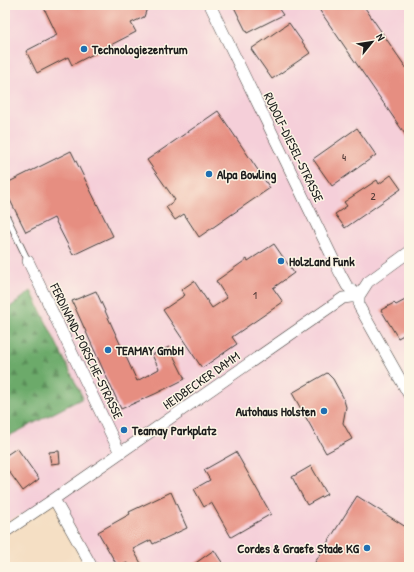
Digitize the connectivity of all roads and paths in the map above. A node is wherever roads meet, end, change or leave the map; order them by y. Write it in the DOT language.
graph roads {
  1 [pos="210,5"];
  2 [pos="5,213"];
  3 [pos="409,252"];
  4 [pos="28,261"];
  5 [pos="359,296"];
  6 [pos="409,395"];
  7 [pos="120,453"];
  8 [pos="54,499"];
  9 [pos="5,532"];
  10 [pos="92,567"];
  1 -- 5 [label="street, RUDOLF-DIESEL-STRASSE"];
  2 -- 4 [label="lane"];
  3 -- 5 [label="street"];
  4 -- 7 [label="street, FERDINAND-PORSCHE-STRASSE"];
  5 -- 6 [label="street"];
  5 -- 7 [label="street, HEIDBECKER DAMM"];
  7 -- 8 [label="street, HEIDBECKER DAMM"];
  8 -- 9 [label="street, HEIDBECKER DAMM"];
  8 -- 10 [label="street"];
}
